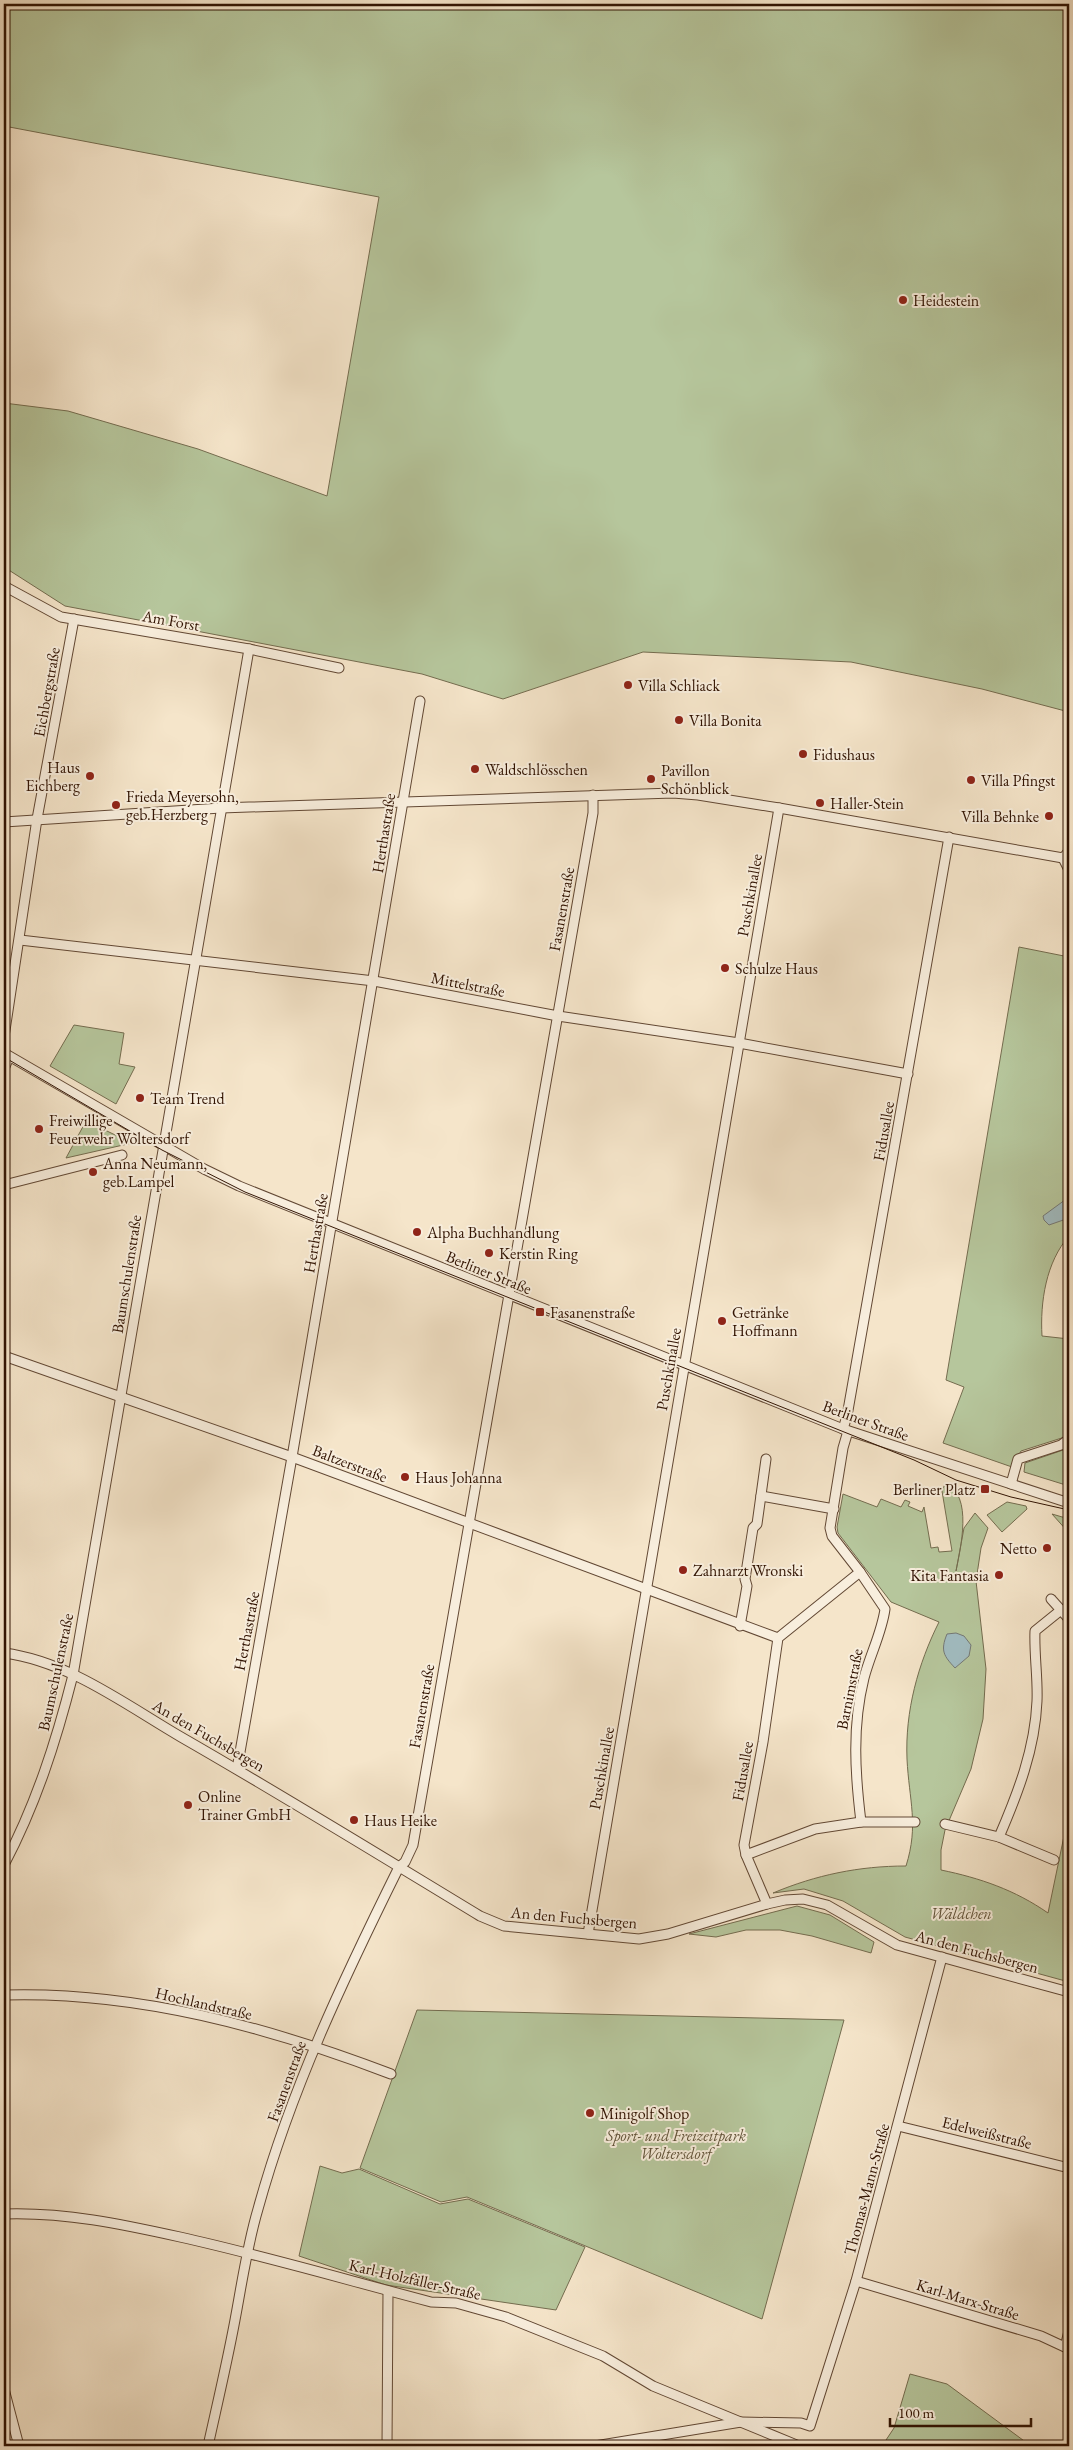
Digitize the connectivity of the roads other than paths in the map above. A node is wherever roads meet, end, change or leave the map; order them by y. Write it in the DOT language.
graph roads {
  1 [pos="4,586"];
  2 [pos="74,619"];
  3 [pos="249,649"];
  4 [pos="339,668"];
  5 [pos="420,701"];
  6 [pos="593,795"];
  7 [pos="403,804"];
  8 [pos="222,808"];
  9 [pos="779,808"];
  10 [pos="37,820"];
  11 [pos="4,822"];
  12 [pos="949,837"];
  13 [pos="1066,855"];
  14 [pos="1069,870"];
  15 [pos="20,940"];
  16 [pos="194,961"];
  17 [pos="374,980"];
  18 [pos="558,1016"];
  19 [pos="4,1037"];
  20 [pos="740,1043"];
  21 [pos="6,1055"];
  22 [pos="4,1069"];
  23 [pos="908,1074"];
  24 [pos="163,1146"];
  25 [pos="122,1155"];
  26 [pos="4,1185"];
  27 [pos="332,1224"];
  28 [pos="510,1296"];
  29 [pos="4,1356"];
  30 [pos="684,1366"];
  31 [pos="121,1397"];
  32 [pos="846,1430"];
  33 [pos="1069,1439"];
  34 [pos="292,1458"];
  35 [pos="766,1459"];
  36 [pos="1010,1484"];
  37 [pos="761,1496"];
  38 [pos="1069,1503"];
  39 [pos="834,1509"];
  40 [pos="469,1525"];
  41 [pos="860,1572"];
  42 [pos="646,1590"];
  43 [pos="1050,1599"];
  44 [pos="1061,1610"];
  45 [pos="1069,1619"];
  46 [pos="740,1626"];
  47 [pos="778,1638"];
  48 [pos="4,1653"];
  49 [pos="73,1675"];
  50 [pos="237,1769"];
  51 [pos="861,1822"];
  52 [pos="915,1822"];
  53 [pos="946,1824"];
  54 [pos="999,1837"];
  55 [pos="746,1855"];
  56 [pos="1054,1860"];
  57 [pos="4,1865"];
  58 [pos="399,1867"];
  59 [pos="767,1904"];
  60 [pos="588,1934"];
  61 [pos="942,1957"];
  62 [pos="1069,1992"];
  63 [pos="4,1995"];
  64 [pos="314,2046"];
  65 [pos="391,2074"];
  66 [pos="898,2126"];
  67 [pos="1069,2168"];
  68 [pos="4,2214"];
  69 [pos="246,2252"];
  70 [pos="856,2281"];
  71 [pos="388,2291"];
  72 [pos="1069,2331"];
  73 [pos="1067,2348"];
  74 [pos="4,2389"];
  75 [pos="742,2422"];
  76 [pos="19,2446"];
  77 [pos="208,2446"];
  78 [pos="387,2446"];
  79 [pos="595,2446"];
  80 [pos="799,2446"];
  1 -- 2 [label="street, Am Forst"];
  2 -- 3 [label="street, Am Forst"];
  2 -- 10 [label="street, Eichbergstraße"];
  3 -- 4 [label="street, Am Forst"];
  3 -- 8 [label="street, Baumschulenstraße"];
  5 -- 7 [label="street, Herthastraße"];
  6 -- 7 [label="street"];
  6 -- 9 [label="street"];
  6 -- 18 [label="street, Fasanenstraße"];
  7 -- 8 [label="street"];
  7 -- 17 [label="street, Herthastraße"];
  8 -- 10 [label="street"];
  8 -- 16 [label="street, Baumschulenstraße"];
  9 -- 12 [label="street"];
  9 -- 20 [label="street, Puschkinallee"];
  10 -- 11 [label="street"];
  10 -- 15 [label="street, Eichbergstraße"];
  12 -- 13 [label="street"];
  12 -- 23 [label="street, Fidusallee"];
  13 -- 14 [label="street"];
  15 -- 16 [label="street, Mittelstraße"];
  15 -- 19 [label="street, Eichbergstraße"];
  16 -- 17 [label="street, Mittelstraße"];
  16 -- 24 [label="street, Baumschulenstraße"];
  17 -- 18 [label="street, Mittelstraße"];
  17 -- 27 [label="street, Herthastraße"];
  18 -- 20 [label="street, Mittelstraße"];
  18 -- 28 [label="street, Fasanenstraße"];
  20 -- 23 [label="street, Mittelstraße"];
  20 -- 30 [label="street, Puschkinallee"];
  21 -- 22 [label="street"];
  21 -- 24 [label="street, Berliner Straße"];
  23 -- 32 [label="street, Fidusallee"];
  24 -- 27 [label="street, Berliner Straße"];
  24 -- 31 [label="street, Baumschulenstraße"];
  25 -- 26 [label="street"];
  27 -- 28 [label="street, Berliner Straße"];
  27 -- 34 [label="street, Herthastraße"];
  28 -- 30 [label="street, Berliner Straße"];
  28 -- 40 [label="street, Fasanenstraße"];
  29 -- 31 [label="street, Baltzerstraße"];
  30 -- 32 [label="street, Berliner Straße"];
  30 -- 42 [label="street, Puschkinallee"];
  31 -- 34 [label="street, Baltzerstraße"];
  31 -- 49 [label="street, Baumschulenstraße"];
  32 -- 36 [label="street, Berliner Straße"];
  32 -- 39 [label="street, Fidusallee"];
  33 -- 36 [label="street"];
  34 -- 40 [label="street, Baltzerstraße"];
  34 -- 50 [label="street, Herthastraße"];
  35 -- 37 [label="street"];
  36 -- 38 [label="street, Berliner Straße"];
  37 -- 39 [label="street"];
  37 -- 46 [label="street"];
  39 -- 41 [label="street, Fidusallee"];
  40 -- 42 [label="street, Baltzerstraße"];
  40 -- 58 [label="street, Fasanenstraße"];
  41 -- 47 [label="street"];
  41 -- 51 [label="street, Barnimstraße"];
  42 -- 46 [label="street, Baltzerstraße"];
  42 -- 60 [label="street, Puschkinallee"];
  43 -- 44 [label="street"];
  44 -- 45 [label="street"];
  44 -- 54 [label="street"];
  46 -- 47 [label="street"];
  47 -- 55 [label="street, Fidusallee"];
  48 -- 49 [label="street, An den Fuchsbergen"];
  49 -- 50 [label="street, An den Fuchsbergen"];
  49 -- 57 [label="street, Baumschulenstraße"];
  50 -- 58 [label="street, An den Fuchsbergen"];
  51 -- 52 [label="street"];
  51 -- 55 [label="street"];
  53 -- 54 [label="street"];
  54 -- 56 [label="street"];
  55 -- 59 [label="street, Fidusallee"];
  58 -- 60 [label="street, An den Fuchsbergen"];
  58 -- 64 [label="street, Fasanenstraße"];
  59 -- 60 [label="street, An den Fuchsbergen"];
  59 -- 61 [label="street, An den Fuchsbergen"];
  61 -- 62 [label="street, An den Fuchsbergen"];
  61 -- 66 [label="street, Thomas-Mann-Straße"];
  63 -- 64 [label="street, Hochlandstraße"];
  64 -- 65 [label="street, Hochlandstraße"];
  64 -- 69 [label="street, Fasanenstraße"];
  66 -- 67 [label="street, Edelweißstraße"];
  66 -- 70 [label="street, Thomas-Mann-Straße"];
  68 -- 69 [label="street, Karl-Holzfäller-Straße"];
  69 -- 71 [label="street, Karl-Holzfäller-Straße"];
  69 -- 77 [label="street, Fasanenstraße"];
  70 -- 73 [label="street, Karl-Marx-Straße"];
  70 -- 75 [label="street, Thomas-Mann-Straße"];
  71 -- 75 [label="street, Karl-Holzfäller-Straße"];
  71 -- 78 [label="street"];
  72 -- 73 [label="street"];
  74 -- 76 [label="street"];
  75 -- 79 [label="street"];
  75 -- 80 [label="street, Karl-Holzfäller-Straße"];
}
